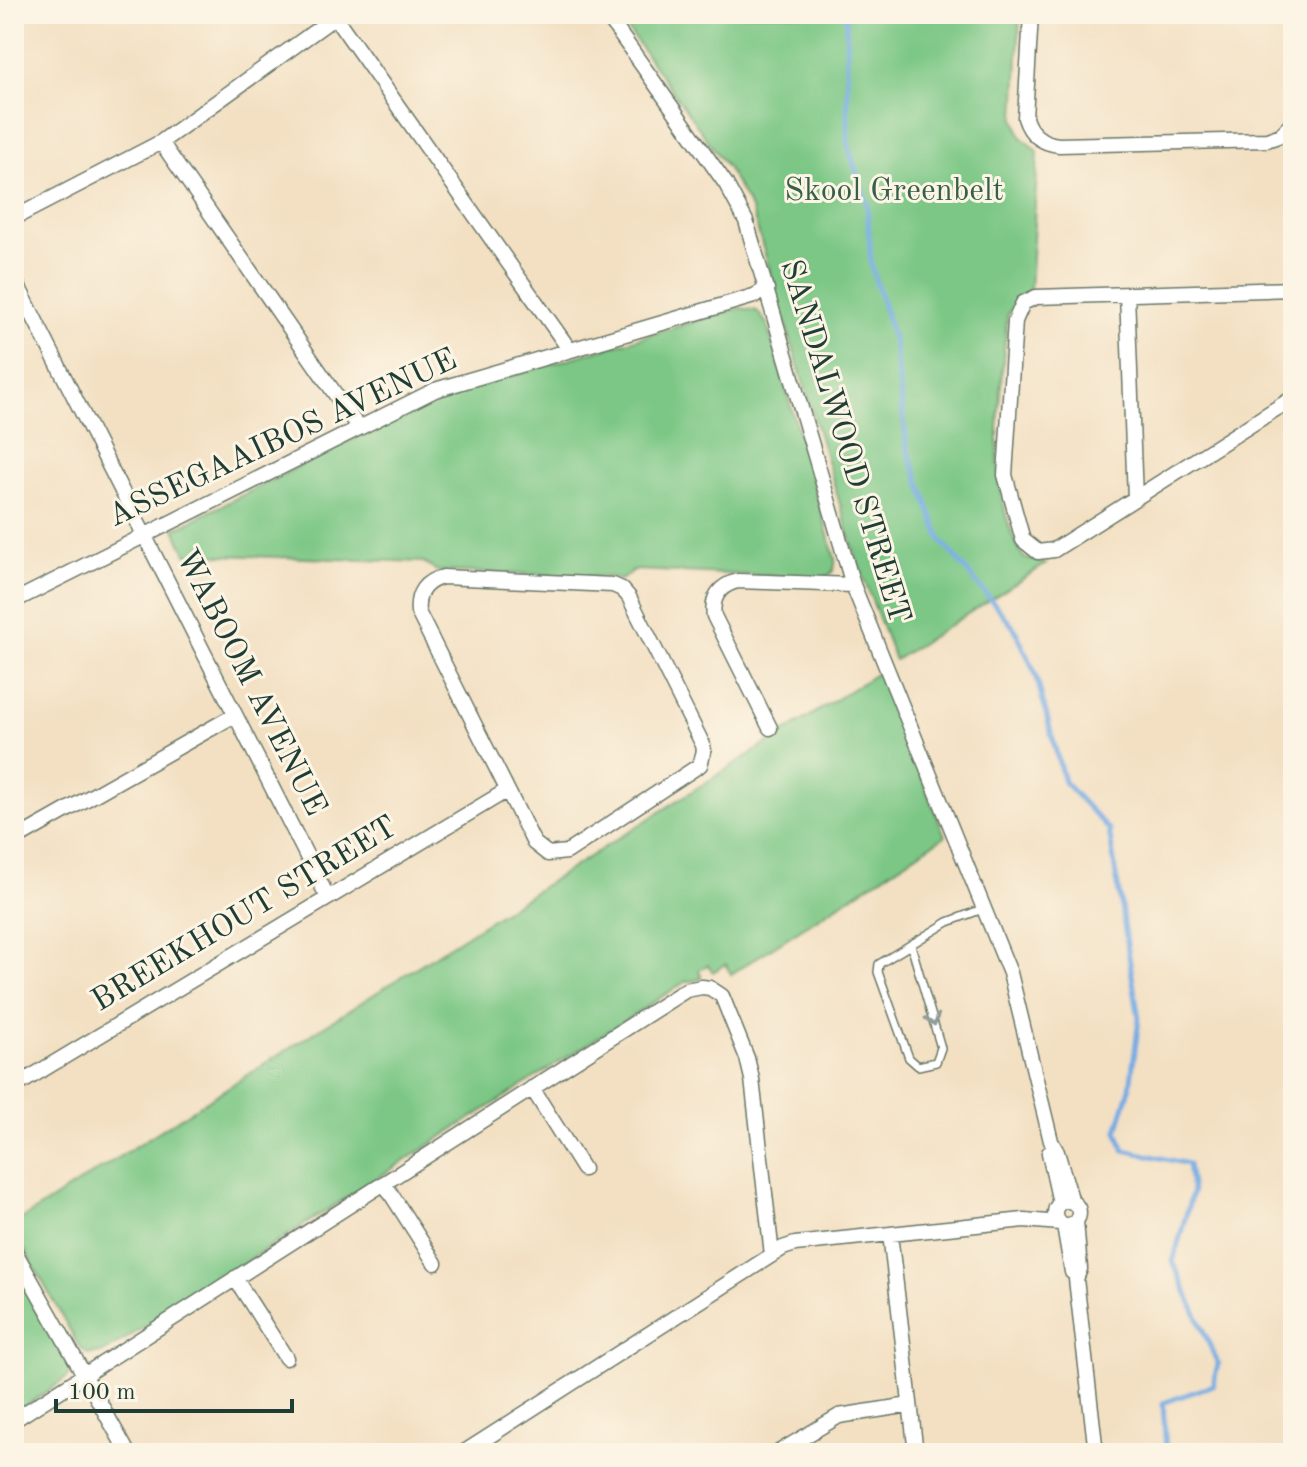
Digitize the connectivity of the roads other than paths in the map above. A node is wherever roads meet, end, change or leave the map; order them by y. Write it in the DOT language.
graph roads {
  1 [pos="606,14"];
  2 [pos="1031,14"];
  3 [pos="336,15"];
  4 [pos="1293,122"];
  5 [pos="161,142"];
  6 [pos="14,218"];
  7 [pos="14,278"];
  8 [pos="767,289"];
  9 [pos="1293,289"];
  10 [pos="1127,294"];
  11 [pos="569,349"];
  12 [pos="1293,398"];
  13 [pos="358,427"];
  14 [pos="1135,498"];
  15 [pos="143,535"];
  16 [pos="853,585"];
  17 [pos="14,601"];
  18 [pos="235,715"];
  19 [pos="770,728"];
  20 [pos="506,791"];
  21 [pos="14,840"];
  22 [pos="328,898"];
  23 [pos="985,908"];
  24 [pos="911,945"];
  25 [pos="14,1087"];
  26 [pos="532,1088"];
  27 [pos="583,1169"];
  28 [pos="384,1183"];
  29 [pos="1063,1204"];
  30 [pos="1024,1220"];
  31 [pos="1066,1223"];
  32 [pos="890,1234"];
  33 [pos="14,1250"];
  34 [pos="772,1255"];
  35 [pos="435,1263"];
  36 [pos="235,1278"];
  37 [pos="286,1358"];
  38 [pos="84,1375"];
  39 [pos="910,1405"];
  40 [pos="14,1420"];
  41 [pos="128,1453"];
  42 [pos="463,1453"];
  43 [pos="777,1453"];
  44 [pos="916,1453"];
  45 [pos="1096,1453"];
  1 -- 8 [label="street, SANDALWOOD STREET"];
  2 -- 4 [label="street"];
  3 -- 5 [label="street"];
  3 -- 11 [label="street"];
  5 -- 6 [label="street"];
  5 -- 13 [label="street"];
  7 -- 15 [label="street, WABOOM AVENUE"];
  8 -- 11 [label="street, ASSEGAAIBOS AVENUE"];
  8 -- 16 [label="street, SANDALWOOD STREET"];
  9 -- 10 [label="street"];
  10 -- 14 [label="street"];
  10 -- 14 [label="street"];
  11 -- 13 [label="street, ASSEGAAIBOS AVENUE"];
  12 -- 14 [label="street"];
  13 -- 15 [label="street, ASSEGAAIBOS AVENUE"];
  15 -- 17 [label="street, ASSEGAAIBOS AVENUE"];
  15 -- 18 [label="street, WABOOM AVENUE"];
  16 -- 19 [label="street"];
  16 -- 23 [label="street, SANDALWOOD STREET"];
  18 -- 21 [label="street"];
  18 -- 22 [label="street, WABOOM AVENUE"];
  20 -- 20 [label="street"];
  20 -- 22 [label="street, BREEKHOUT STREET"];
  22 -- 25 [label="street, BREEKHOUT STREET"];
  23 -- 24 [label="lane"];
  23 -- 29 [label="street, SANDALWOOD STREET"];
  24 -- 24 [label="lane, one-way"];
  26 -- 27 [label="street"];
  26 -- 28 [label="street"];
  26 -- 34 [label="street"];
  28 -- 35 [label="street"];
  28 -- 36 [label="street"];
  29 -- 30 [label="street"];
  29 -- 31 [label="street"];
  29 -- 31 [label="street"];
  30 -- 31 [label="street"];
  30 -- 32 [label="street"];
  31 -- 45 [label="street"];
  32 -- 34 [label="street"];
  32 -- 39 [label="street"];
  33 -- 38 [label="street"];
  34 -- 42 [label="street"];
  36 -- 37 [label="street"];
  36 -- 38 [label="street"];
  38 -- 40 [label="street"];
  38 -- 41 [label="street"];
  39 -- 43 [label="street"];
  39 -- 44 [label="street"];
}
